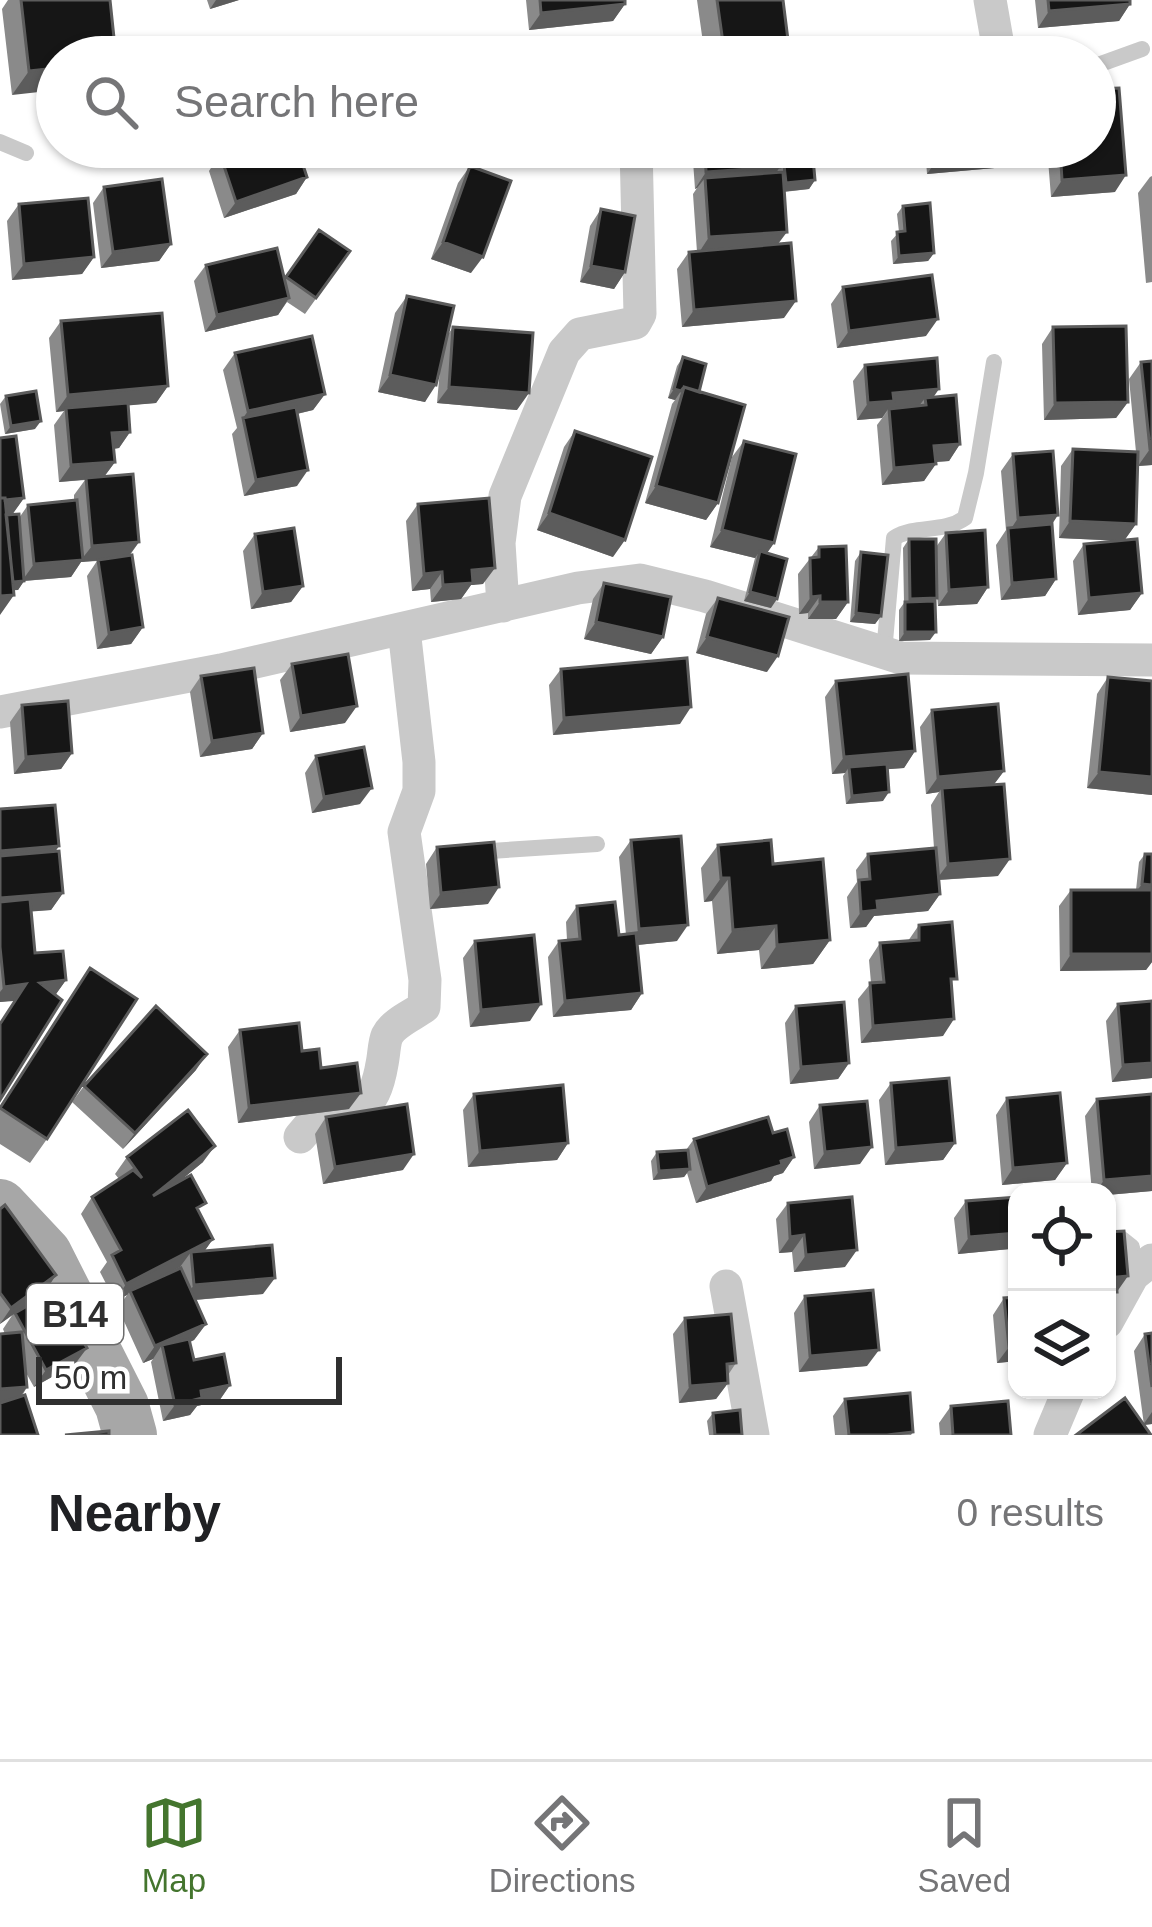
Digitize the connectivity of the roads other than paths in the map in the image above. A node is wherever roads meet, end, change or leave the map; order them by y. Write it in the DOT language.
graph roads {
  1 [pos="990,0"];
  2 [pos="996,36"];
  3 [pos="1142,49"];
  4 [pos="1116,58"];
  5 [pos="0,142"];
  6 [pos="26,153"];
  7 [pos="637,168"];
  8 [pos="994,362"];
  9 [pos="503,606"];
  10 [pos="404,629"];
  11 [pos="884,652"];
  12 [pos="1152,660"];
  13 [pos="0,712"];
  14 [pos="597,844"];
  15 [pos="455,854"];
  16 [pos="300,1137"];
  17 [pos="0,1206"];
  18 [pos="1116,1239"];
  19 [pos="1143,1268"];
  20 [pos="726,1286"];
  21 [pos="1116,1308"];
  22 [pos="1065,1399"];
  23 [pos="130,1435"];
  24 [pos="753,1435"];
  25 [pos="1050,1435"];
  1 -- 2 [label="street"];
  3 -- 4 [label="lane"];
  5 -- 6 [label="lane"];
  7 -- 9 [label="street"];
  8 -- 11 [label="lane"];
  9 -- 10 [label="street"];
  9 -- 11 [label="street"];
  10 -- 13 [label="street"];
  10 -- 16 [label="street"];
  11 -- 12 [label="street"];
  14 -- 15 [label="lane"];
  17 -- 23 [label="main road, B14"];
  18 -- 19 [label="lane"];
  19 -- 21 [label="street"];
  20 -- 24 [label="street"];
  22 -- 25 [label="street"];
}
